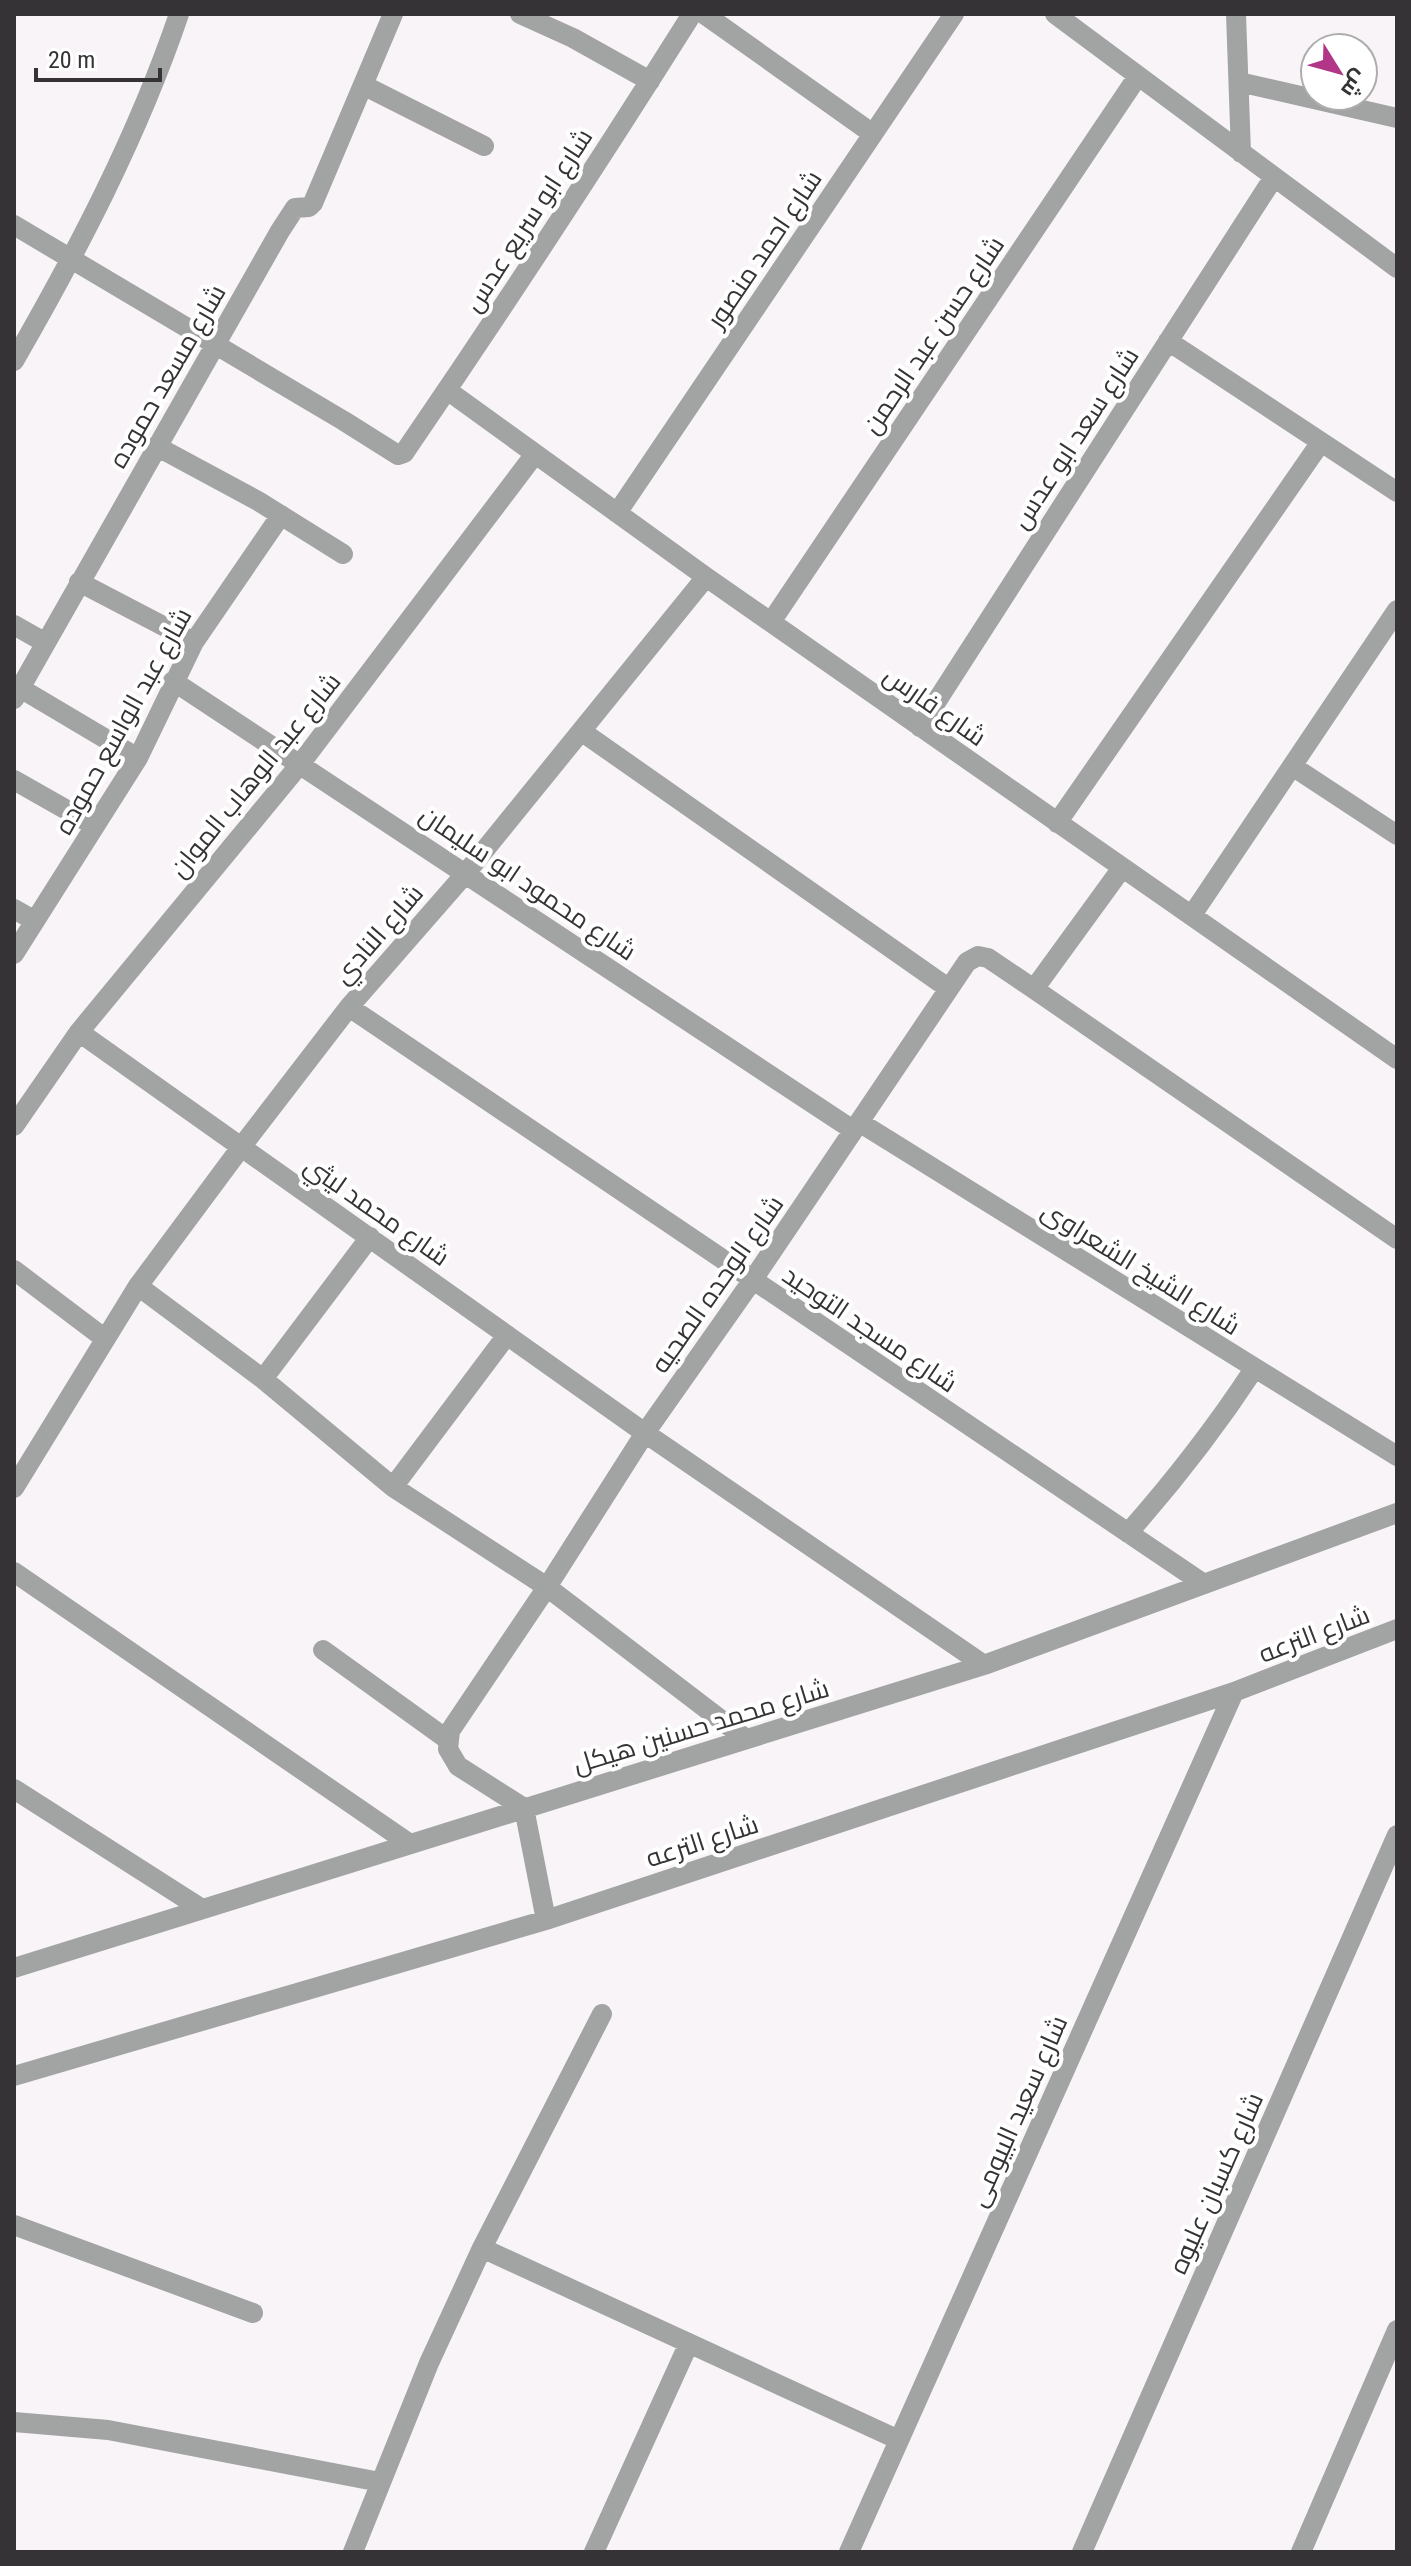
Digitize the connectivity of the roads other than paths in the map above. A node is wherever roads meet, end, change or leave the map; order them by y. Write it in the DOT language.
graph roads {
  1 [pos="179,14"];
  2 [pos="393,14"];
  3 [pos="520,14"];
  4 [pos="692,14"];
  5 [pos="704,14"];
  6 [pos="954,14"];
  7 [pos="1236,14"];
  8 [pos="1061,16"];
  9 [pos="1138,76"];
  10 [pos="650,81"];
  11 [pos="1239,82"];
  12 [pos="363,85"];
  13 [pos="1397,118"];
  14 [pos="873,134"];
  15 [pos="484,146"];
  16 [pos="1241,153"];
  17 [pos="1274,177"];
  18 [pos="14,225"];
  19 [pos="72,260"];
  20 [pos="1397,268"];
  21 [pos="1168,341"];
  22 [pos="214,344"];
  23 [pos="14,361"];
  24 [pos="447,390"];
  25 [pos="1321,442"];
  26 [pos="156,446"];
  27 [pos="535,454"];
  28 [pos="1397,492"];
  29 [pos="617,513"];
  30 [pos="281,515"];
  31 [pos="343,554"];
  32 [pos="706,577"];
  33 [pos="79,582"];
  34 [pos="1397,610"];
  35 [pos="771,622"];
  36 [pos="14,625"];
  37 [pos="44,642"];
  38 [pos="194,642"];
  39 [pos="173,681"];
  40 [pos="17,694"];
  41 [pos="920,727"];
  42 [pos="581,731"];
  43 [pos="138,758"];
  44 [pos="301,763"];
  45 [pos="1292,766"];
  46 [pos="14,780"];
  47 [pos="1057,823"];
  48 [pos="95,826"];
  49 [pos="1397,835"];
  50 [pos="1122,868"];
  51 [pos="466,873"];
  52 [pos="14,909"];
  53 [pos="1192,915"];
  54 [pos="35,921"];
  55 [pos="14,954"];
  56 [pos="948,988"];
  57 [pos="1034,989"];
  58 [pos="349,1007"];
  59 [pos="79,1032"];
  60 [pos="1397,1059"];
  61 [pos="21,1102"];
  62 [pos="14,1126"];
  63 [pos="856,1126"];
  64 [pos="242,1146"];
  65 [pos="370,1237"];
  66 [pos="1397,1239"];
  67 [pos="14,1270"];
  68 [pos="752,1281"];
  69 [pos="138,1286"];
  70 [pos="507,1335"];
  71 [pos="104,1338"];
  72 [pos="1254,1369"];
  73 [pos="263,1379"];
  74 [pos="645,1433"];
  75 [pos="1397,1456"];
  76 [pos="393,1487"];
  77 [pos="14,1488"];
  78 [pos="1397,1513"];
  79 [pos="1128,1533"];
  80 [pos="14,1572"];
  81 [pos="1204,1584"];
  82 [pos="547,1587"];
  83 [pos="1397,1629"];
  84 [pos="323,1650"];
  85 [pos="984,1665"];
  86 [pos="1234,1692"];
  87 [pos="746,1739"];
  88 [pos="448,1740"];
  89 [pos="14,1789"];
  90 [pos="524,1808"];
  91 [pos="1397,1835"];
  92 [pos="410,1844"];
  93 [pos="202,1909"];
  94 [pos="546,1920"];
  95 [pos="14,1968"];
  96 [pos="602,2014"];
  97 [pos="14,2076"];
  98 [pos="14,2225"];
  99 [pos="482,2248"];
  100 [pos="253,2313"];
  101 [pos="1397,2330"];
  102 [pos="689,2343"];
  103 [pos="14,2422"];
  104 [pos="899,2440"];
  105 [pos="380,2482"];
  106 [pos="353,2552"];
  107 [pos="594,2552"];
  108 [pos="849,2552"];
  109 [pos="1082,2552"];
  110 [pos="1301,2552"];
  1 -- 19 [label="street"];
  2 -- 12 [label="street, شارع مسعد حموده"];
  3 -- 10 [label="street"];
  4 -- 10 [label="street, شارع ابو سريع عدس"];
  5 -- 14 [label="street"];
  6 -- 14 [label="street, شارع احمد منصور"];
  7 -- 11 [label="street"];
  8 -- 9 [label="street"];
  9 -- 16 [label="street"];
  9 -- 35 [label="street, شارع حسن عبد الرحمن"];
  10 -- 24 [label="street, شارع ابو سريع عدس"];
  11 -- 13 [label="street"];
  11 -- 16 [label="street"];
  12 -- 15 [label="street"];
  12 -- 22 [label="street, شارع مسعد حموده"];
  14 -- 29 [label="street, شارع احمد منصور"];
  16 -- 17 [label="street"];
  17 -- 20 [label="street"];
  17 -- 21 [label="street, شارع سعد ابو عدس"];
  18 -- 19 [label="street"];
  19 -- 22 [label="street"];
  19 -- 23 [label="street"];
  21 -- 25 [label="street"];
  21 -- 41 [label="street, شارع سعد ابو عدس"];
  22 -- 24 [label="street, شارع ابو سريع عدس"];
  22 -- 26 [label="street, شارع مسعد حموده"];
  24 -- 27 [label="street, شارع فارس"];
  25 -- 28 [label="street"];
  25 -- 47 [label="street"];
  26 -- 30 [label="street"];
  26 -- 33 [label="street, شارع مسعد حموده"];
  27 -- 29 [label="street, شارع فارس"];
  27 -- 44 [label="street, شارع عبد الوهاب الموان"];
  29 -- 32 [label="street, شارع فارس"];
  30 -- 31 [label="street"];
  30 -- 38 [label="street, شارع عبد الواسع حموده"];
  32 -- 35 [label="street, شارع فارس"];
  32 -- 42 [label="street, شارع النادي"];
  33 -- 37 [label="street, شارع مسعد حموده"];
  33 -- 38 [label="street"];
  34 -- 45 [label="street"];
  35 -- 41 [label="street, شارع فارس"];
  36 -- 37 [label="street"];
  37 -- 40 [label="street, شارع مسعد حموده"];
  38 -- 39 [label="street, شارع عبد الواسع حموده"];
  39 -- 43 [label="street, شارع عبد الواسع حموده"];
  39 -- 44 [label="street, شارع محمود ابو سليمان"];
  40 -- 43 [label="street"];
  41 -- 47 [label="street, شارع فارس"];
  42 -- 51 [label="street, شارع النادي"];
  42 -- 56 [label="street"];
  43 -- 48 [label="street, شارع عبد الواسع حموده"];
  44 -- 51 [label="street, شارع محمود ابو سليمان"];
  44 -- 59 [label="street, شارع عبد الوهاب الموان"];
  45 -- 49 [label="street"];
  45 -- 53 [label="street"];
  46 -- 48 [label="street"];
  47 -- 50 [label="street, شارع فارس"];
  48 -- 54 [label="street, شارع عبد الواسع حموده"];
  50 -- 53 [label="street, شارع فارس"];
  50 -- 57 [label="street"];
  51 -- 58 [label="street, شارع النادي"];
  51 -- 63 [label="street, شارع محمود ابو سليمان"];
  52 -- 54 [label="street"];
  53 -- 60 [label="street, شارع فارس"];
  54 -- 55 [label="street, شارع عبد الواسع حموده"];
  56 -- 57 [label="street, شارع الوحده الصحيه"];
  56 -- 63 [label="street, شارع الوحده الصحيه"];
  57 -- 66 [label="street"];
  58 -- 64 [label="street, شارع النادي"];
  58 -- 68 [label="street, شارع مسجد التوحيد"];
  59 -- 61 [label="street, شارع عبد الوهاب الموان"];
  59 -- 64 [label="street, شارع محمد ليثي"];
  61 -- 62 [label="street, شارع عبد الوهاب الموان"];
  63 -- 68 [label="street, شارع الوحده الصحيه"];
  63 -- 72 [label="street, شارع الشيخ الشعراوى"];
  64 -- 65 [label="street, شارع محمد ليثي"];
  64 -- 69 [label="street, شارع النادي"];
  65 -- 70 [label="street, شارع محمد ليثي"];
  65 -- 73 [label="street"];
  67 -- 71 [label="street"];
  68 -- 74 [label="street, شارع الوحده الصحيه"];
  68 -- 79 [label="street, شارع مسجد التوحيد"];
  69 -- 71 [label="street, شارع النادي"];
  69 -- 73 [label="street"];
  70 -- 74 [label="street, شارع محمد ليثي"];
  70 -- 76 [label="street"];
  71 -- 77 [label="street, شارع النادي"];
  72 -- 75 [label="street, شارع الشيخ الشعراوى"];
  72 -- 79 [label="street"];
  73 -- 76 [label="street"];
  74 -- 82 [label="street, شارع الوحده الصحيه"];
  74 -- 85 [label="street, شارع محمد ليثي"];
  76 -- 82 [label="street"];
  78 -- 81 [label="street, شارع محمد حسنين هيكل"];
  79 -- 81 [label="street, شارع مسجد التوحيد"];
  80 -- 92 [label="street"];
  81 -- 85 [label="street, شارع محمد حسنين هيكل"];
  82 -- 87 [label="street"];
  82 -- 88 [label="street, شارع الوحده الصحيه"];
  83 -- 86 [label="street, شارع الترعه"];
  84 -- 88 [label="street"];
  85 -- 87 [label="street, شارع محمد حسنين هيكل"];
  86 -- 94 [label="street, شارع الترعه"];
  86 -- 104 [label="street, شارع سعيد البيومى"];
  87 -- 90 [label="street, شارع محمد حسنين هيكل"];
  88 -- 90 [label="street"];
  89 -- 93 [label="street"];
  90 -- 92 [label="street, شارع محمد حسنين هيكل"];
  90 -- 94 [label="street"];
  91 -- 109 [label="street, شارع كسبان عليوه"];
  92 -- 93 [label="street, شارع محمد حسنين هيكل"];
  93 -- 95 [label="street, شارع محمد حسنين هيكل"];
  94 -- 97 [label="street, شارع الترعه"];
  96 -- 99 [label="street"];
  98 -- 100 [label="street"];
  99 -- 102 [label="street"];
  99 -- 105 [label="street"];
  101 -- 110 [label="street"];
  102 -- 104 [label="street"];
  102 -- 107 [label="street"];
  103 -- 105 [label="street"];
  104 -- 108 [label="street, شارع سعيد البيومى"];
  105 -- 106 [label="street"];
}
